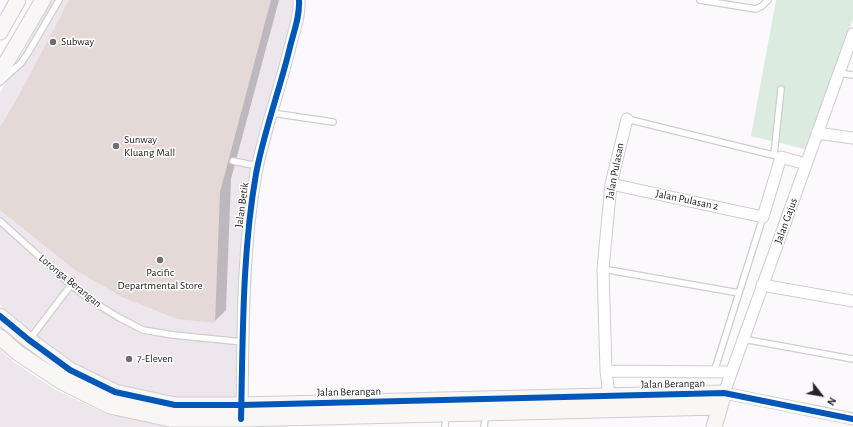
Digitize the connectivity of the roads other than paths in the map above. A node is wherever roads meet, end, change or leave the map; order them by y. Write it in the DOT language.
graph roads {
  1 [pos="18,0"];
  2 [pos="43,0"];
  3 [pos="59,0"];
  4 [pos="299,0"];
  5 [pos="700,0"];
  6 [pos="768,0"];
  7 [pos="0,32"];
  8 [pos="853,34"];
  9 [pos="839,73"];
  10 [pos="0,74"];
  11 [pos="853,75"];
  12 [pos="0,82"];
  13 [pos="781,89"];
  14 [pos="272,113"];
  15 [pos="627,119"];
  16 [pos="333,122"];
  17 [pos="817,133"];
  18 [pos="853,138"];
  19 [pos="777,156"];
  20 [pos="233,161"];
  21 [pos="806,164"];
  22 [pos="258,166"];
  23 [pos="611,184"];
  24 [pos="763,217"];
  25 [pos="0,221"];
  26 [pos="603,268"];
  27 [pos="71,285"];
  28 [pos="762,285"];
  29 [pos="739,293"];
  30 [pos="853,301"];
  31 [pos="0,316"];
  32 [pos="0,337"];
  33 [pos="743,339"];
  34 [pos="29,340"];
  35 [pos="242,342"];
  36 [pos="853,359"];
  37 [pos="606,371"];
  38 [pos="714,372"];
  39 [pos="731,372"];
  40 [pos="721,400"];
  41 [pos="610,403"];
  42 [pos="242,412"];
  43 [pos="446,413"];
  44 [pos="486,413"];
  45 [pos="185,417"];
  46 [pos="853,419"];
  47 [pos="714,427"];
  1 -- 7 [label="street"];
  2 -- 10 [label="street"];
  3 -- 12 [label="lane"];
  4 -- 14 [label="street, Jalan Betik"];
  5 -- 6 [label="lane"];
  8 -- 9 [label="street, Jalan Gajus"];
  9 -- 11 [label="lane"];
  9 -- 17 [label="street, Jalan Gajus"];
  13 -- 19 [label="lane"];
  14 -- 16 [label="lane"];
  14 -- 22 [label="street, Jalan Betik"];
  15 -- 19 [label="lane, Jalan Pulasan"];
  15 -- 23 [label="street, Jalan Pulasan"];
  17 -- 18 [label="street"];
  17 -- 21 [label="street, Jalan Gajus"];
  19 -- 21 [label="street, Jalan Pulasan"];
  19 -- 24 [label="street"];
  20 -- 22 [label="lane"];
  21 -- 28 [label="street, Jalan Gajus"];
  22 -- 35 [label="street, Jalan Betik"];
  23 -- 24 [label="street, Jalan Pulasan 2"];
  23 -- 26 [label="street, Jalan Pulasan"];
  24 -- 29 [label="lane"];
  25 -- 27 [label="lane, Loronga Berangan"];
  26 -- 29 [label="lane"];
  26 -- 37 [label="street, Jalan Pulasan"];
  27 -- 34 [label="lane"];
  27 -- 35 [label="lane, Loronga Berangan"];
  28 -- 30 [label="street"];
  28 -- 33 [label="street, Jalan Gajus"];
  29 -- 38 [label="lane"];
  31 -- 34 [label="street"];
  32 -- 45 [label="street"];
  33 -- 36 [label="lane"];
  33 -- 39 [label="street, Jalan Gajus"];
  34 -- 45 [label="street"];
  35 -- 42 [label="street, Jalan Betik"];
  37 -- 38 [label="street"];
  37 -- 41 [label="street, Jalan Pulasan"];
  38 -- 39 [label="street"];
  39 -- 40 [label="street, Jalan Gajus"];
  40 -- 41 [label="street"];
  40 -- 46 [label="street"];
  40 -- 47 [label="street"];
  41 -- 44 [label="street"];
  42 -- 43 [label="street"];
  42 -- 45 [label="street"];
  43 -- 44 [label="street"];
}
